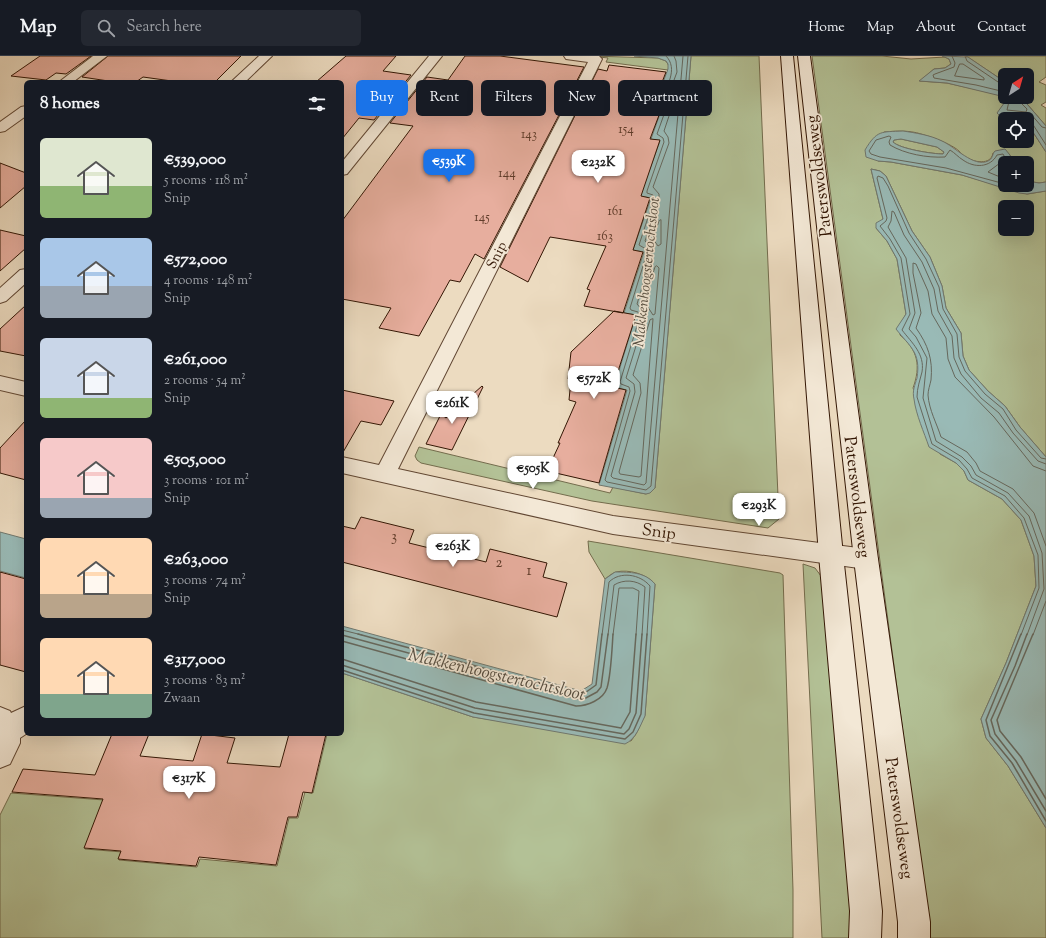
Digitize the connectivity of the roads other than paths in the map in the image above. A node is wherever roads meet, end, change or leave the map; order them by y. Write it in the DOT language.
graph roads {
  1 [pos="101,56"];
  2 [pos="266,56"];
  3 [pos="436,56"];
  4 [pos="570,56"];
  5 [pos="788,56"];
  6 [pos="804,56"];
  7 [pos="68,80"];
  8 [pos="240,80"];
  9 [pos="24,111"];
  10 [pos="0,128"];
  11 [pos="344,169"];
  12 [pos="24,276"];
  13 [pos="0,297"];
  14 [pos="0,383"];
  15 [pos="24,389"];
  16 [pos="344,465"];
  17 [pos="384,475"];
  18 [pos="830,555"];
  19 [pos="866,560"];
  20 [pos="866,938"];
  21 [pos="914,938"];
  1 -- 7 [label="main road"];
  2 -- 8 [label="main road"];
  3 -- 11 [label="main road"];
  4 -- 17 [label="main road, Snip"];
  5 -- 18 [label="main road, Paterswoldseweg"];
  6 -- 19 [label="main road, Paterswoldseweg"];
  9 -- 10 [label="main road"];
  12 -- 13 [label="main road"];
  14 -- 15 [label="main road"];
  16 -- 17 [label="main road, Snip"];
  17 -- 18 [label="main road, Snip"];
  18 -- 19 [label="main road, Snip"];
  18 -- 20 [label="main road, Paterswoldseweg"];
  19 -- 21 [label="main road, Paterswoldseweg"];
}
